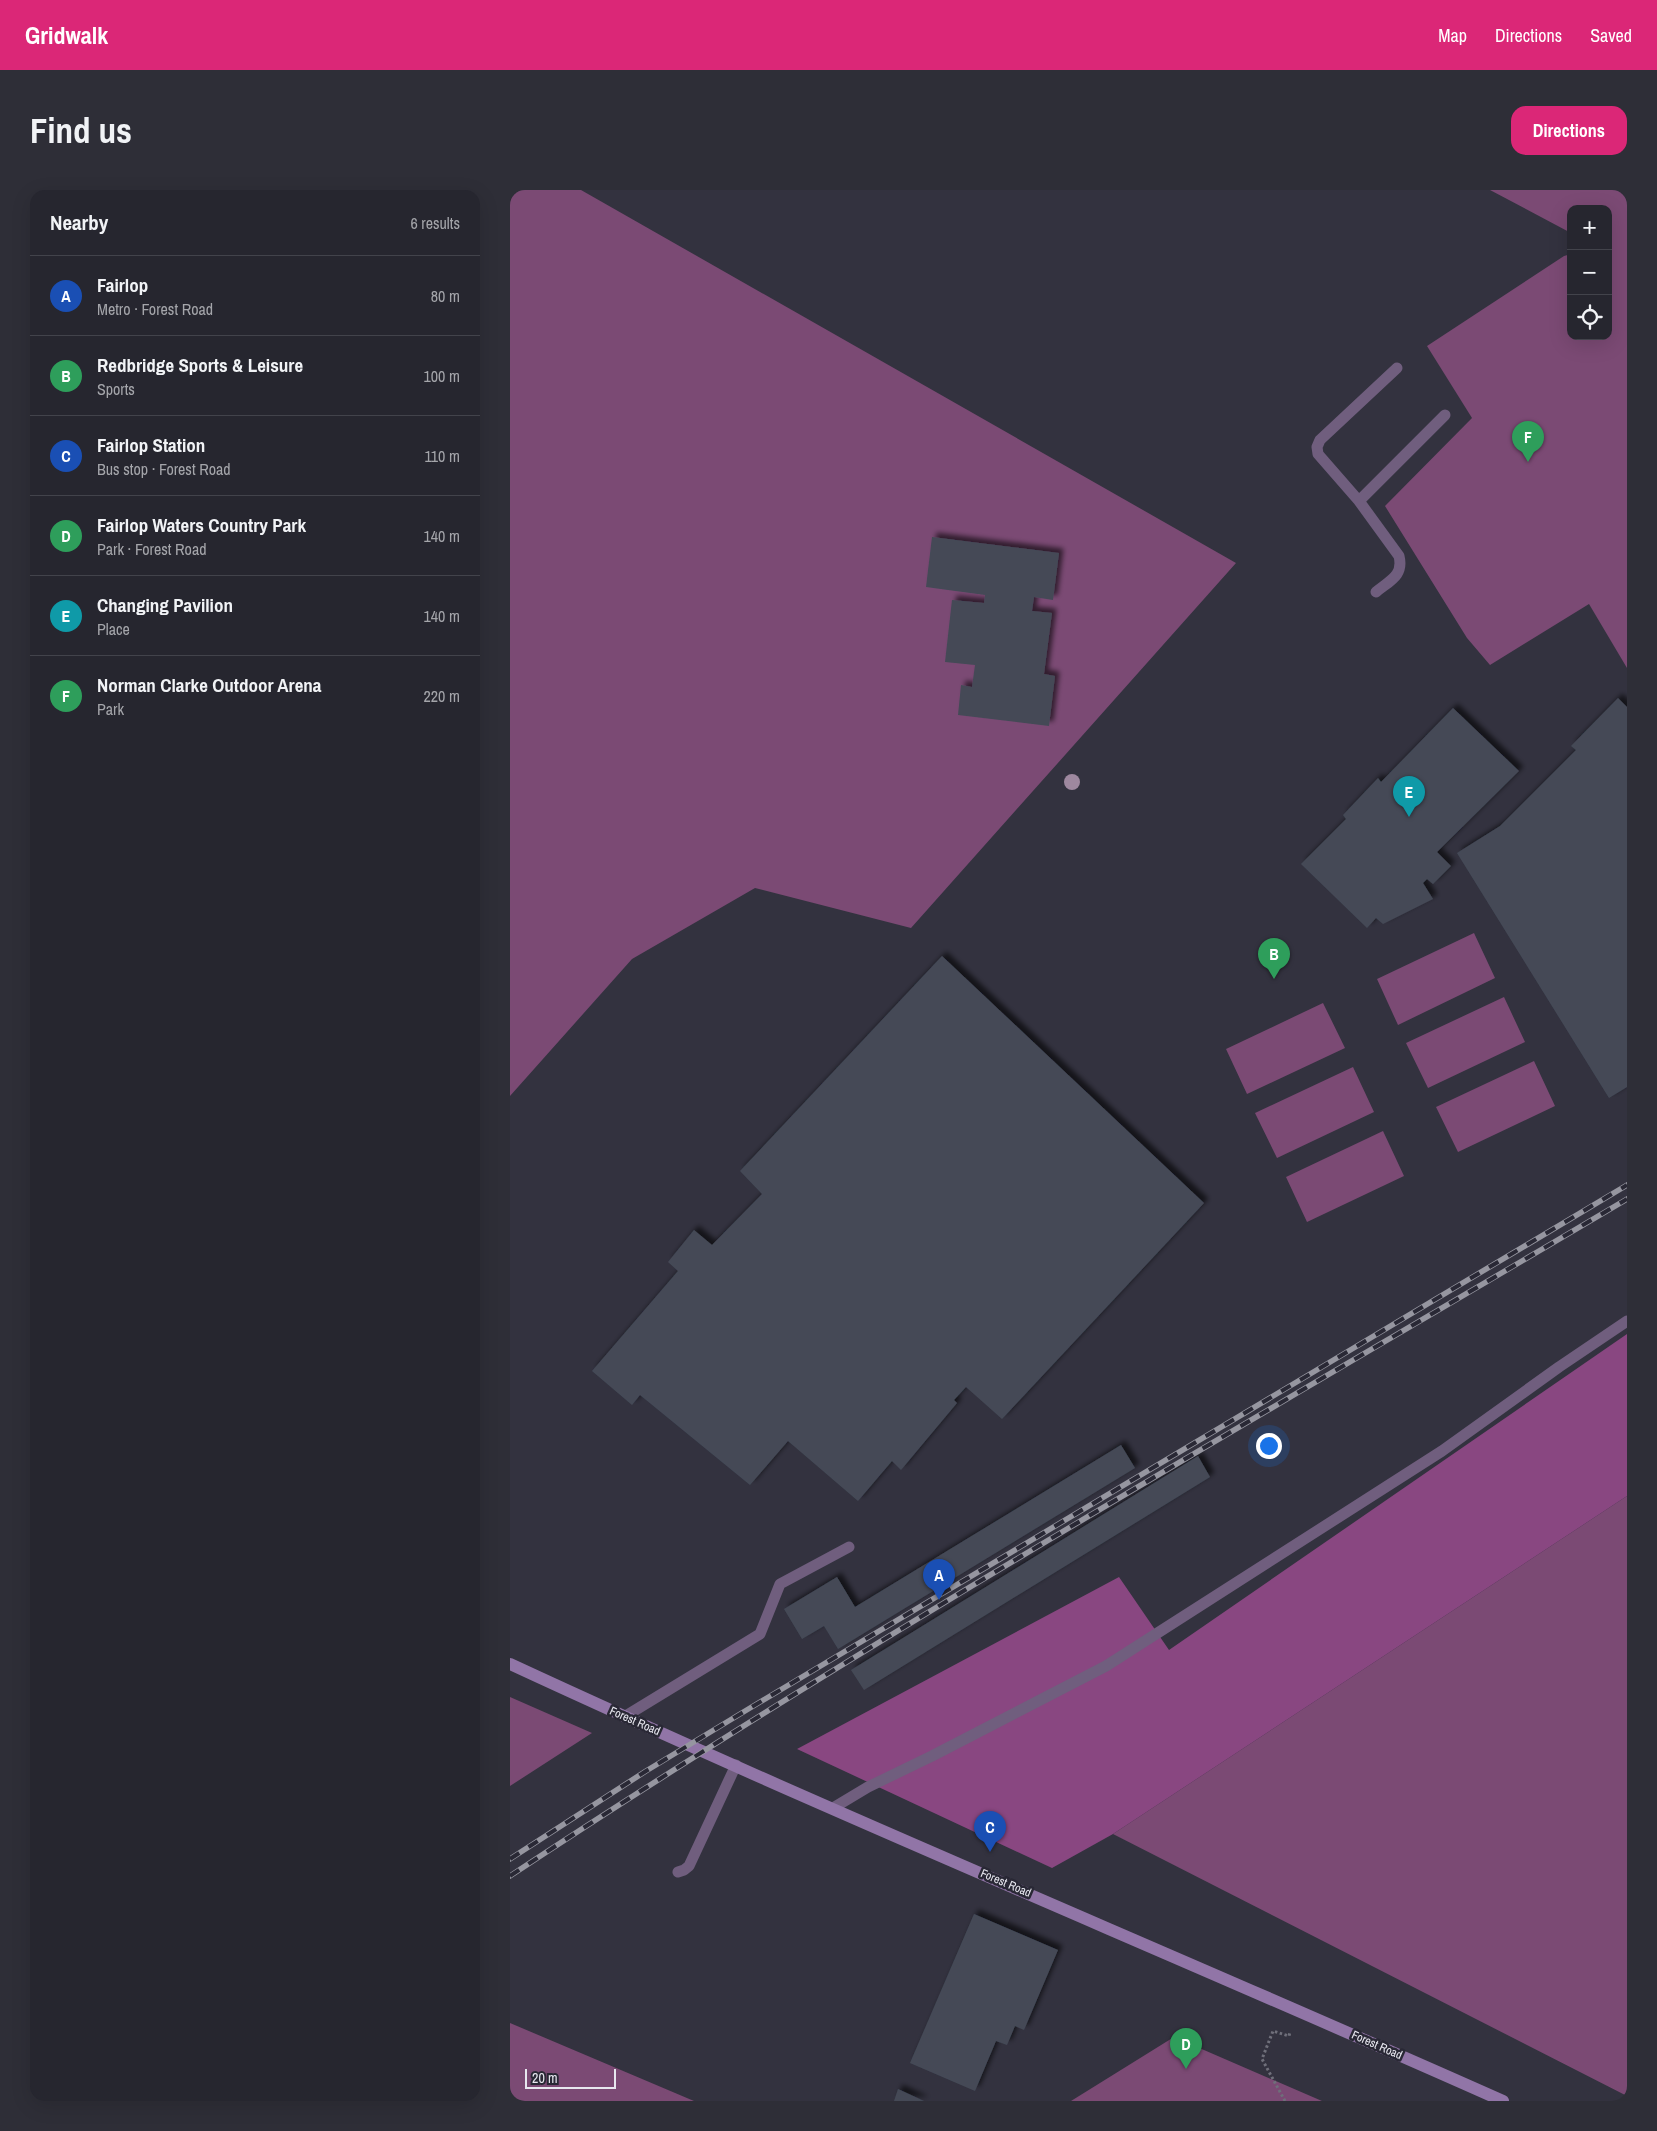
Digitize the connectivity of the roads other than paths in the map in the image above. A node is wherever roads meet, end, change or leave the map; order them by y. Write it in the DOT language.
graph roads {
  1 [pos="1397,368"];
  2 [pos="1445,415"];
  3 [pos="1358,501"];
  4 [pos="1376,592"];
  5 [pos="1627,1322"];
  6 [pos="849,1547"];
  7 [pos="510,1664"];
  8 [pos="624,1717"];
  9 [pos="736,1765"];
  10 [pos="832,1808"];
  11 [pos="678,1872"];
  12 [pos="1503,2101"];
  1 -- 3 [label="lane"];
  2 -- 3 [label="lane"];
  3 -- 4 [label="lane"];
  5 -- 10 [label="lane"];
  6 -- 8 [label="lane"];
  7 -- 8 [label="street, Forest Road"];
  8 -- 9 [label="street, Forest Road"];
  9 -- 10 [label="street, Forest Road"];
  9 -- 11 [label="lane"];
  10 -- 12 [label="street, Forest Road"];
}
